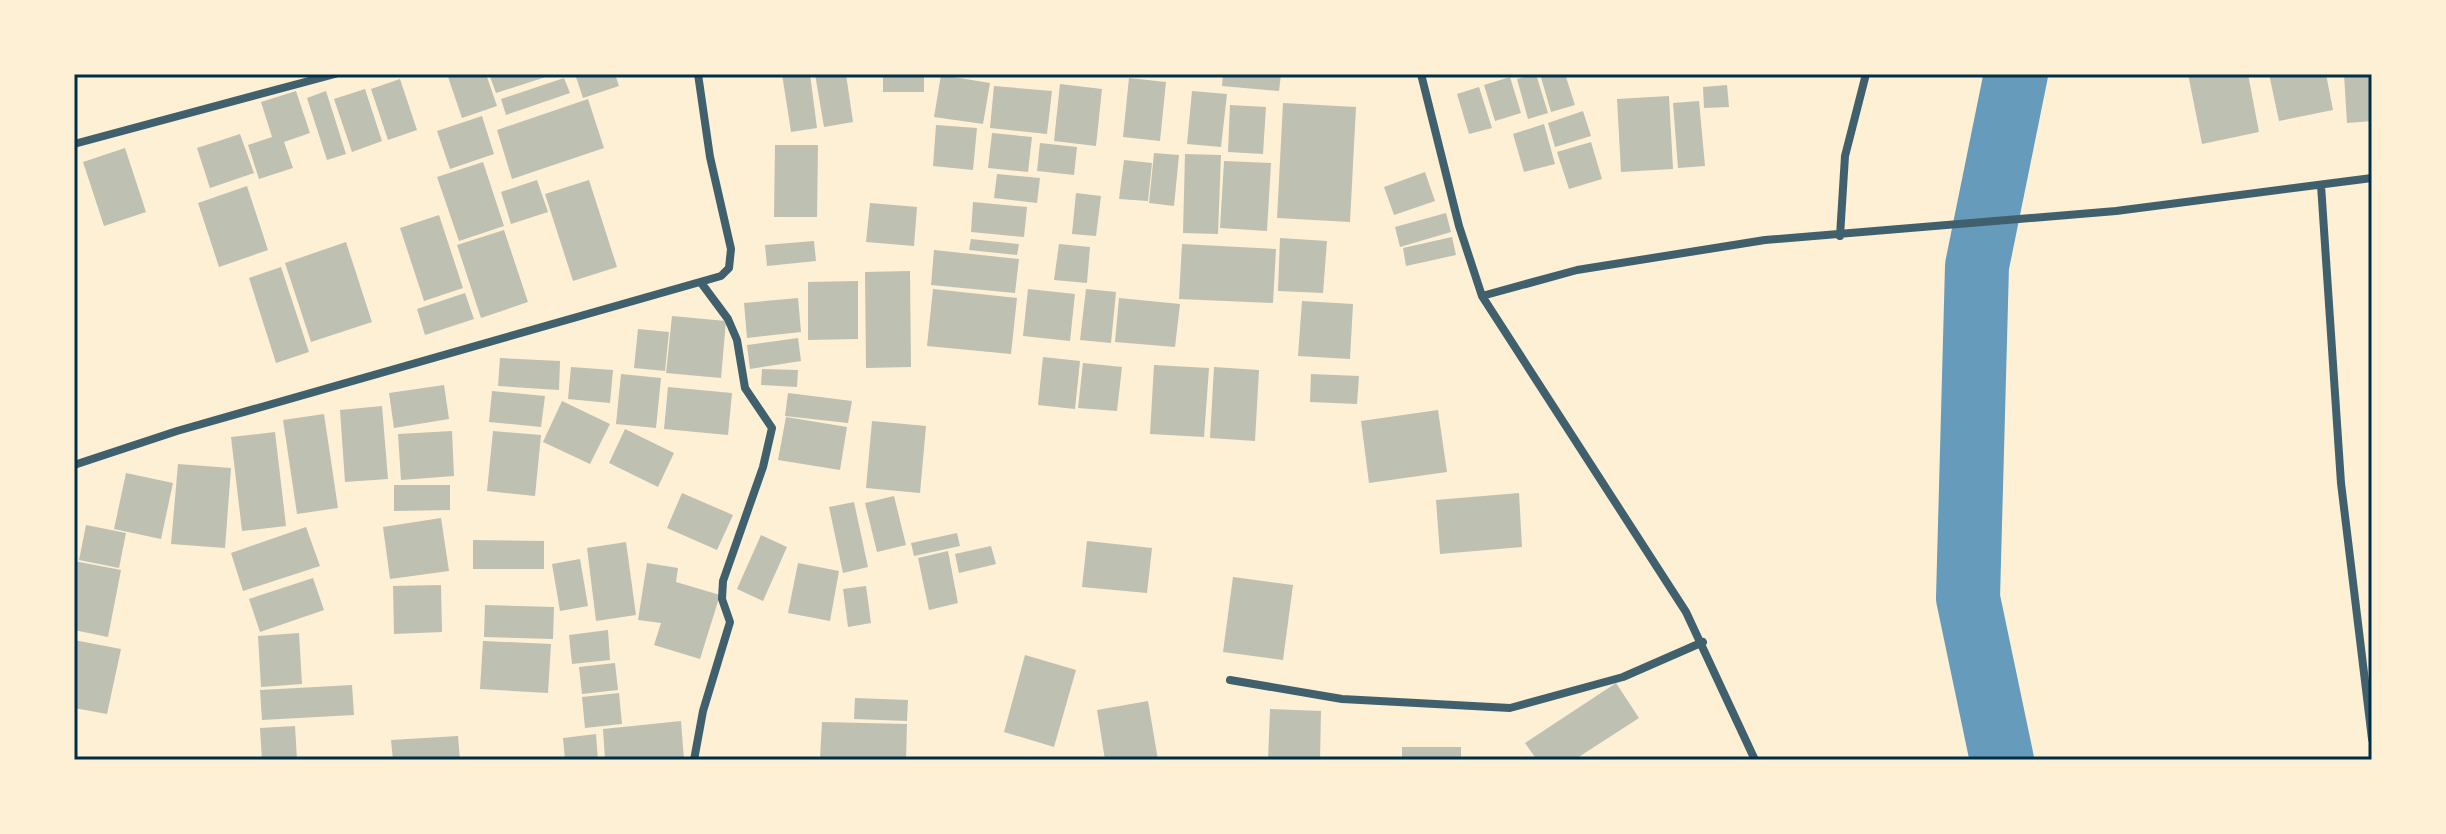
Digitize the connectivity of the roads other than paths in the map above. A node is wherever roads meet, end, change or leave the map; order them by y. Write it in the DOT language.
graph roads {
  1 [pos="335,74"];
  2 [pos="698,74"];
  3 [pos="1421,74"];
  4 [pos="1866,74"];
  5 [pos="74,144"];
  6 [pos="2372,178"];
  7 [pos="2321,185"];
  8 [pos="1840,236"];
  9 [pos="702,284"];
  10 [pos="1482,296"];
  11 [pos="74,465"];
  12 [pos="1703,642"];
  13 [pos="1230,680"];
  14 [pos="2372,739"];
  15 [pos="694,760"];
  16 [pos="1755,760"];
  1 -- 5 [label="street"];
  2 -- 9 [label="street"];
  3 -- 10 [label="street"];
  4 -- 8 [label="street"];
  6 -- 7 [label="street"];
  7 -- 8 [label="street"];
  7 -- 14 [label="street"];
  8 -- 10 [label="street"];
  9 -- 11 [label="street"];
  9 -- 15 [label="street"];
  10 -- 12 [label="street"];
  12 -- 13 [label="street"];
  12 -- 16 [label="street"];
}
